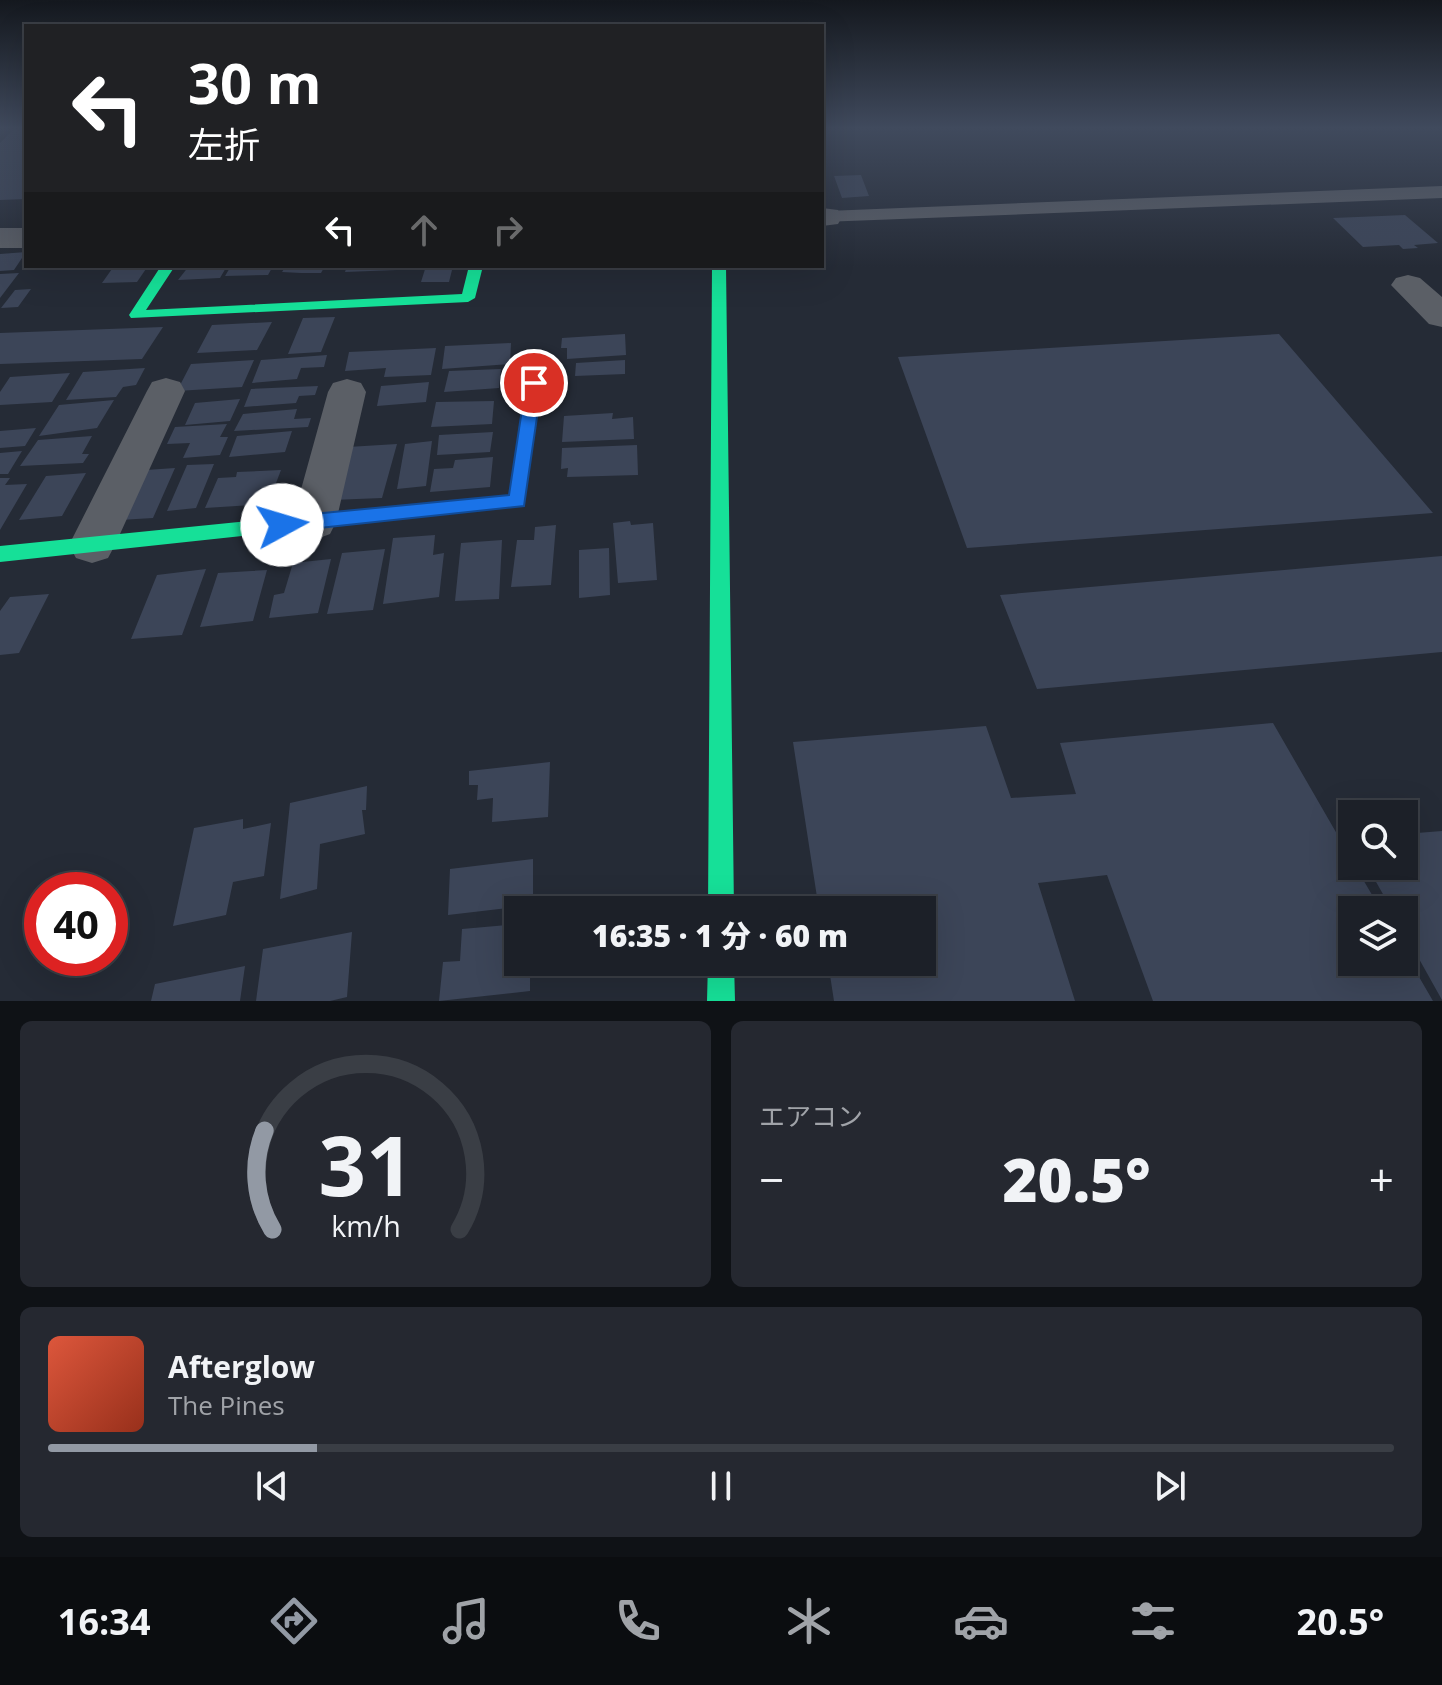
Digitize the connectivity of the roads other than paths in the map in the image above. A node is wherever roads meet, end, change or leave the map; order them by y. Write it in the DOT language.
graph roads {
  1 [pos="1442,192"];
  2 [pos="824,217"];
  3 [pos="0,238"];
  4 [pos="24,238"];
  5 [pos="167,268"];
  6 [pos="476,268"];
  7 [pos="719,268"];
  8 [pos="1408,285"];
  9 [pos="1442,316"];
  10 [pos="534,383"];
  11 [pos="166,391"];
  12 [pos="347,392"];
  13 [pos="314,522"];
  14 [pos="92,545"];
  15 [pos="0,554"];
  16 [pos="721,896"];
  17 [pos="721,976"];
  18 [pos="721,1001"];
  1 -- 2 [label="lane"];
  3 -- 4 [label="street"];
  5 -- 6 [label="street"];
  7 -- 16 [label="street"];
  8 -- 9 [label="street"];
  10 -- 13 [label="street"];
  11 -- 14 [label="street"];
  12 -- 13 [label="street"];
  13 -- 14 [label="street"];
  14 -- 15 [label="street"];
  17 -- 18 [label="street"];
}
